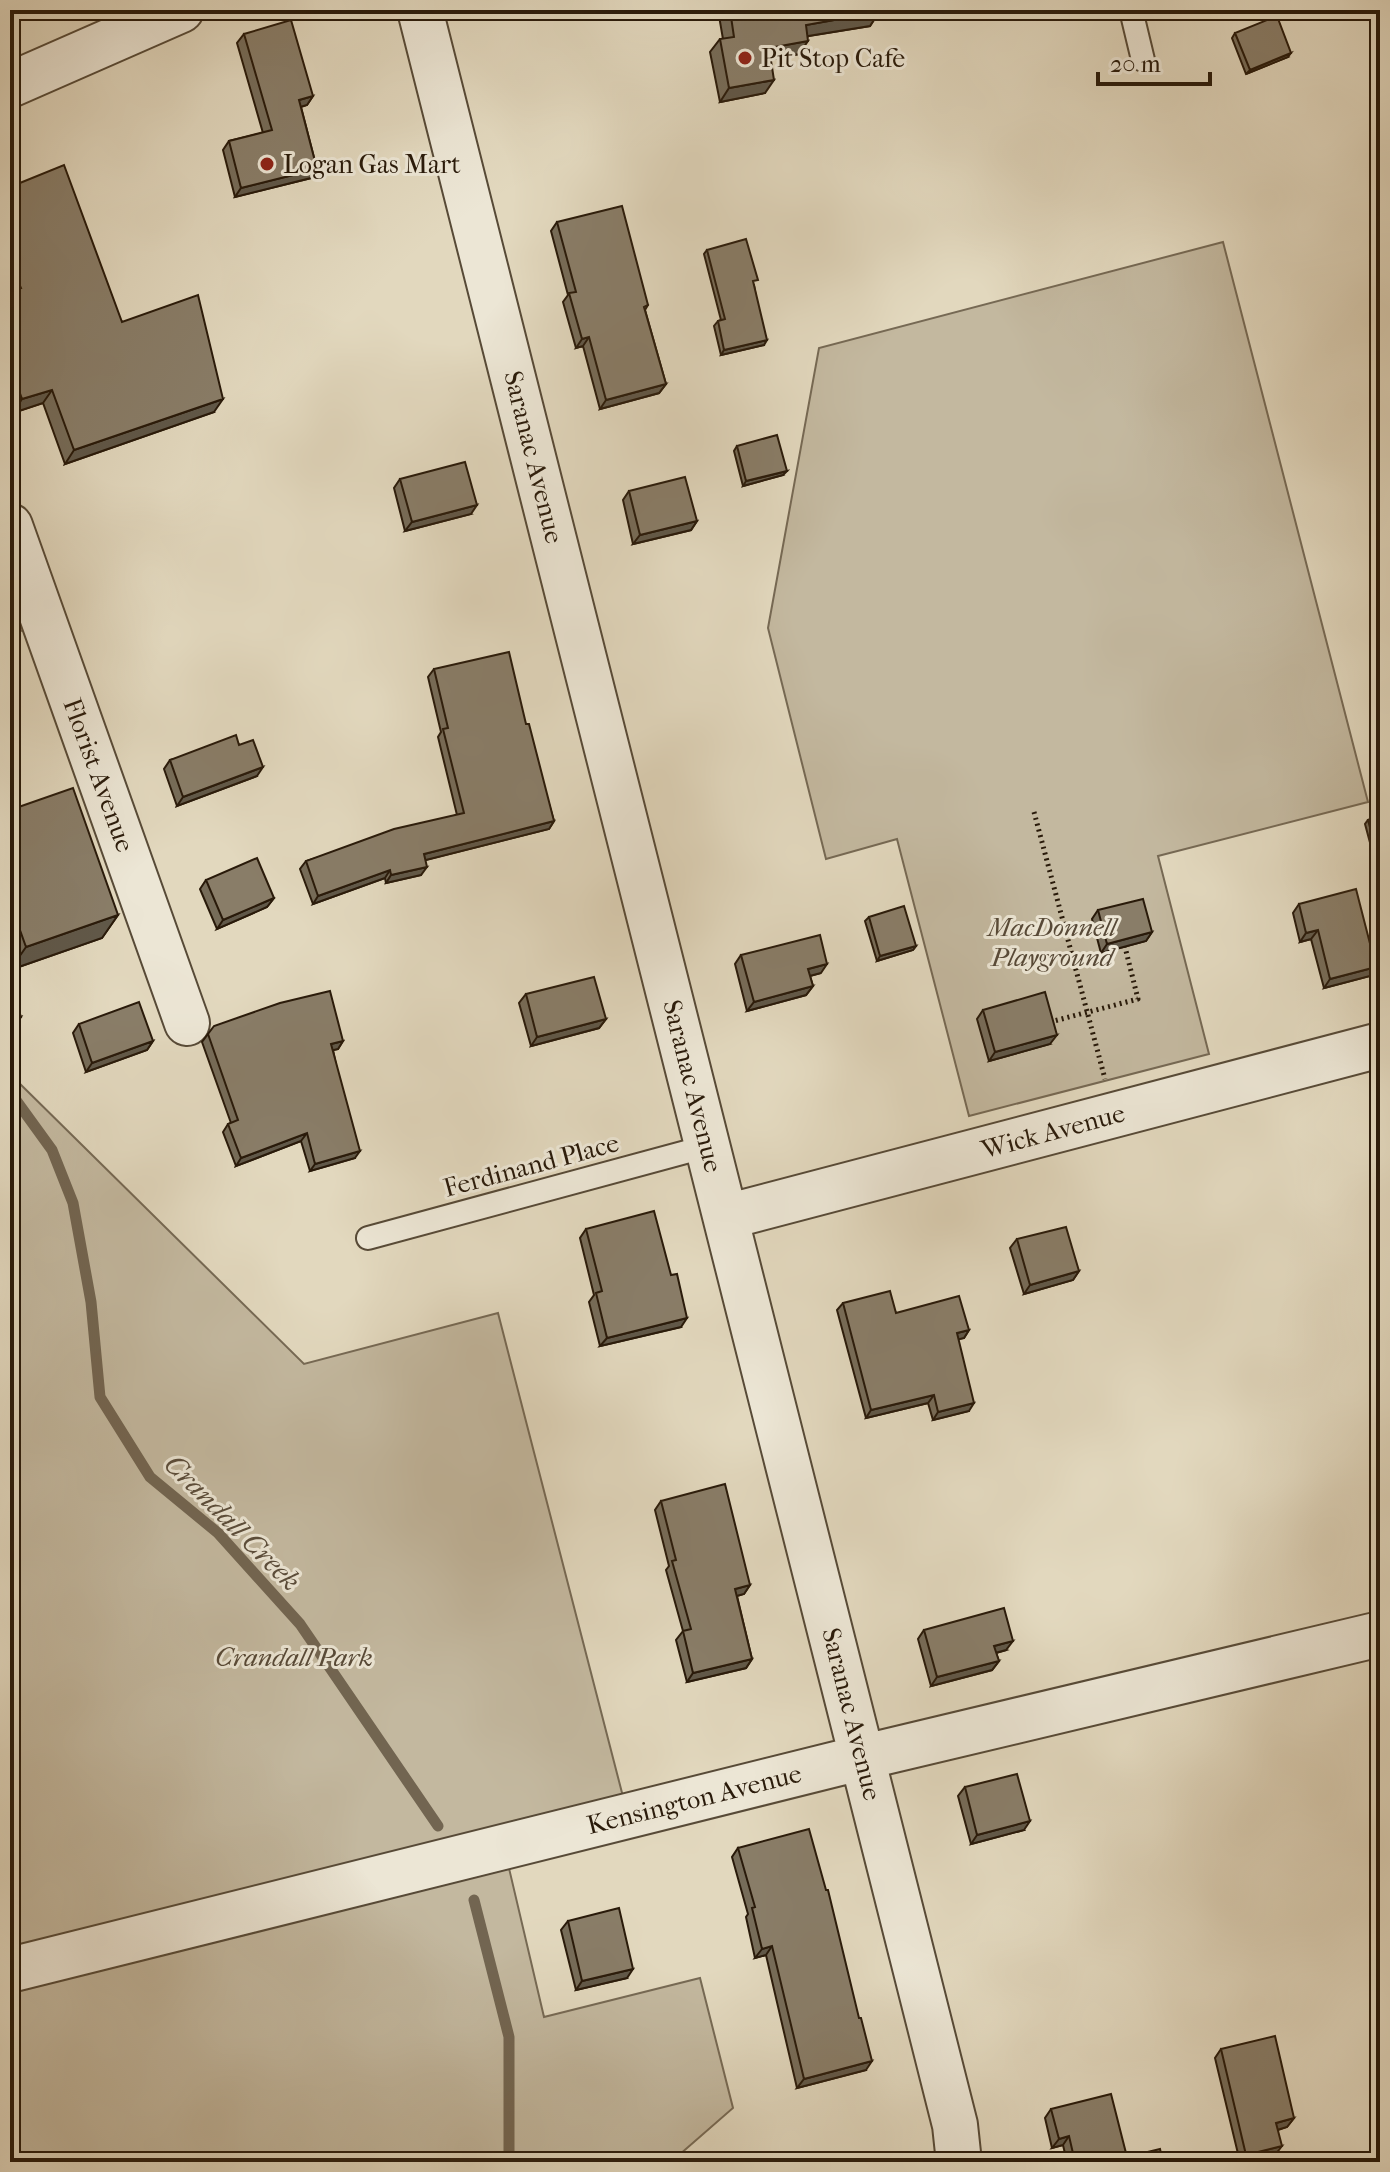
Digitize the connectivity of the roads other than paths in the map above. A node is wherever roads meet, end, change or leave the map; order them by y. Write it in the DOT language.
graph roads {
  1 [pos="181,10"];
  2 [pos="420,10"];
  3 [pos="1131,10"];
  4 [pos="1143,60"];
  5 [pos="10,85"];
  6 [pos="10,526"];
  7 [pos="187,1023"];
  8 [pos="1380,1045"];
  9 [pos="708,1146"];
  10 [pos="726,1217"];
  11 [pos="368,1238"];
  12 [pos="1380,1634"];
  13 [pos="864,1757"];
  14 [pos="10,1970"];
  15 [pos="956,2162"];
  1 -- 5 [label="street"];
  2 -- 9 [label="street, Saranac Avenue"];
  3 -- 4 [label="lane"];
  6 -- 7 [label="street, Florist Avenue"];
  8 -- 10 [label="street, Wick Avenue"];
  9 -- 10 [label="street, Saranac Avenue"];
  9 -- 11 [label="lane, Ferdinand Place"];
  10 -- 13 [label="street, Saranac Avenue"];
  12 -- 13 [label="street, Kensington Avenue"];
  13 -- 14 [label="street, Kensington Avenue"];
  13 -- 15 [label="street, Saranac Avenue"];
}
